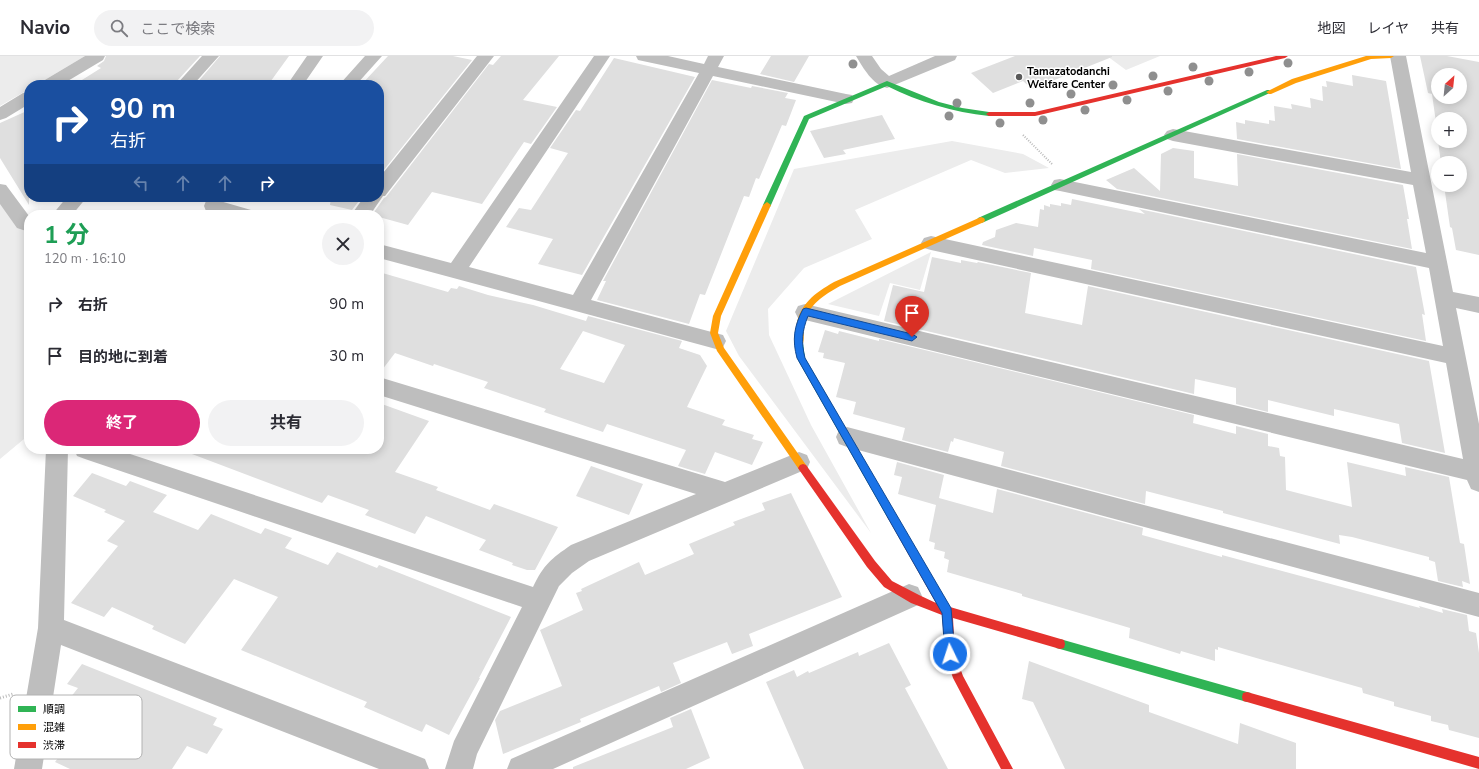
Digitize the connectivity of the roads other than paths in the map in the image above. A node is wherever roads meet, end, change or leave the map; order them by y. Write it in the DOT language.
graph roads {
  1 [pos="97,56"];
  2 [pos="211,56"];
  3 [pos="315,56"];
  4 [pos="374,56"];
  5 [pos="486,56"];
  6 [pos="602,56"];
  7 [pos="644,56"];
  8 [pos="864,56"];
  9 [pos="949,56"];
  10 [pos="1285,56"];
  11 [pos="1391,56"];
  12 [pos="1398,56"];
  13 [pos="712,63"];
  14 [pos="57,80"];
  15 [pos="189,80"];
  16 [pos="298,80"];
  17 [pos="352,80"];
  18 [pos="887,82"];
  19 [pos="846,99"];
  20 [pos="24,100"];
  21 [pos="0,114"];
  22 [pos="1173,135"];
  23 [pos="1422,180"];
  24 [pos="1065,183"];
  25 [pos="384,185"];
  26 [pos="0,190"];
  27 [pos="73,202"];
  28 [pos="234,202"];
  29 [pos="370,202"];
  30 [pos="222,209"];
  31 [pos="66,210"];
  32 [pos="364,210"];
  33 [pos="24,223"];
  34 [pos="931,243"];
  35 [pos="384,252"];
  36 [pos="1438,263"];
  37 [pos="456,272"];
  38 [pos="1445,298"];
  39 [pos="578,304"];
  40 [pos="1479,305"];
  41 [pos="806,312"];
  42 [pos="716,341"];
  43 [pos="1456,357"];
  44 [pos="384,388"];
  45 [pos="847,437"];
  46 [pos="57,454"];
  47 [pos="100,454"];
  48 [pos="799,462"];
  49 [pos="1478,477"];
  50 [pos="727,493"];
  51 [pos="910,596"];
  52 [pos="539,601"];
  53 [pos="1479,605"];
  54 [pos="947,612"];
  55 [pos="51,628"];
  56 [pos="40,695"];
  57 [pos="30,759"];
  58 [pos="1479,763"];
  59 [pos="28,769"];
  60 [pos="415,769"];
  61 [pos="459,769"];
  62 [pos="521,769"];
  63 [pos="1007,769"];
  1 -- 14 [label="street"];
  2 -- 15 [label="street"];
  3 -- 16 [label="street"];
  4 -- 17 [label="street"];
  5 -- 25 [label="street"];
  6 -- 37 [label="street"];
  7 -- 13 [label="street"];
  8 -- 18 [label="street"];
  9 -- 18 [label="street"];
  10 -- 18 [label="street"];
  11 -- 22 [label="street"];
  12 -- 23 [label="street"];
  13 -- 19 [label="street"];
  13 -- 39 [label="street"];
  18 -- 19 [label="street"];
  19 -- 42 [label="street"];
  20 -- 21 [label="street"];
  22 -- 23 [label="street"];
  22 -- 24 [label="street"];
  23 -- 36 [label="street"];
  24 -- 34 [label="street"];
  24 -- 36 [label="street"];
  26 -- 33 [label="street"];
  27 -- 31 [label="street"];
  28 -- 30 [label="street"];
  29 -- 32 [label="street"];
  34 -- 41 [label="street"];
  34 -- 43 [label="street"];
  35 -- 37 [label="street"];
  36 -- 38 [label="street"];
  37 -- 39 [label="street"];
  38 -- 40 [label="street"];
  38 -- 43 [label="street"];
  39 -- 42 [label="street"];
  41 -- 45 [label="street"];
  41 -- 49 [label="street"];
  42 -- 48 [label="street"];
  43 -- 49 [label="street"];
  44 -- 50 [label="street"];
  45 -- 53 [label="street"];
  45 -- 54 [label="street"];
  46 -- 55 [label="street"];
  47 -- 52 [label="street"];
  48 -- 50 [label="street"];
  48 -- 51 [label="street"];
  50 -- 52 [label="street"];
  51 -- 54 [label="street"];
  51 -- 62 [label="street"];
  52 -- 61 [label="street"];
  54 -- 58 [label="street"];
  54 -- 63 [label="street"];
  55 -- 56 [label="street"];
  55 -- 60 [label="street"];
  57 -- 59 [label="street"];
}
